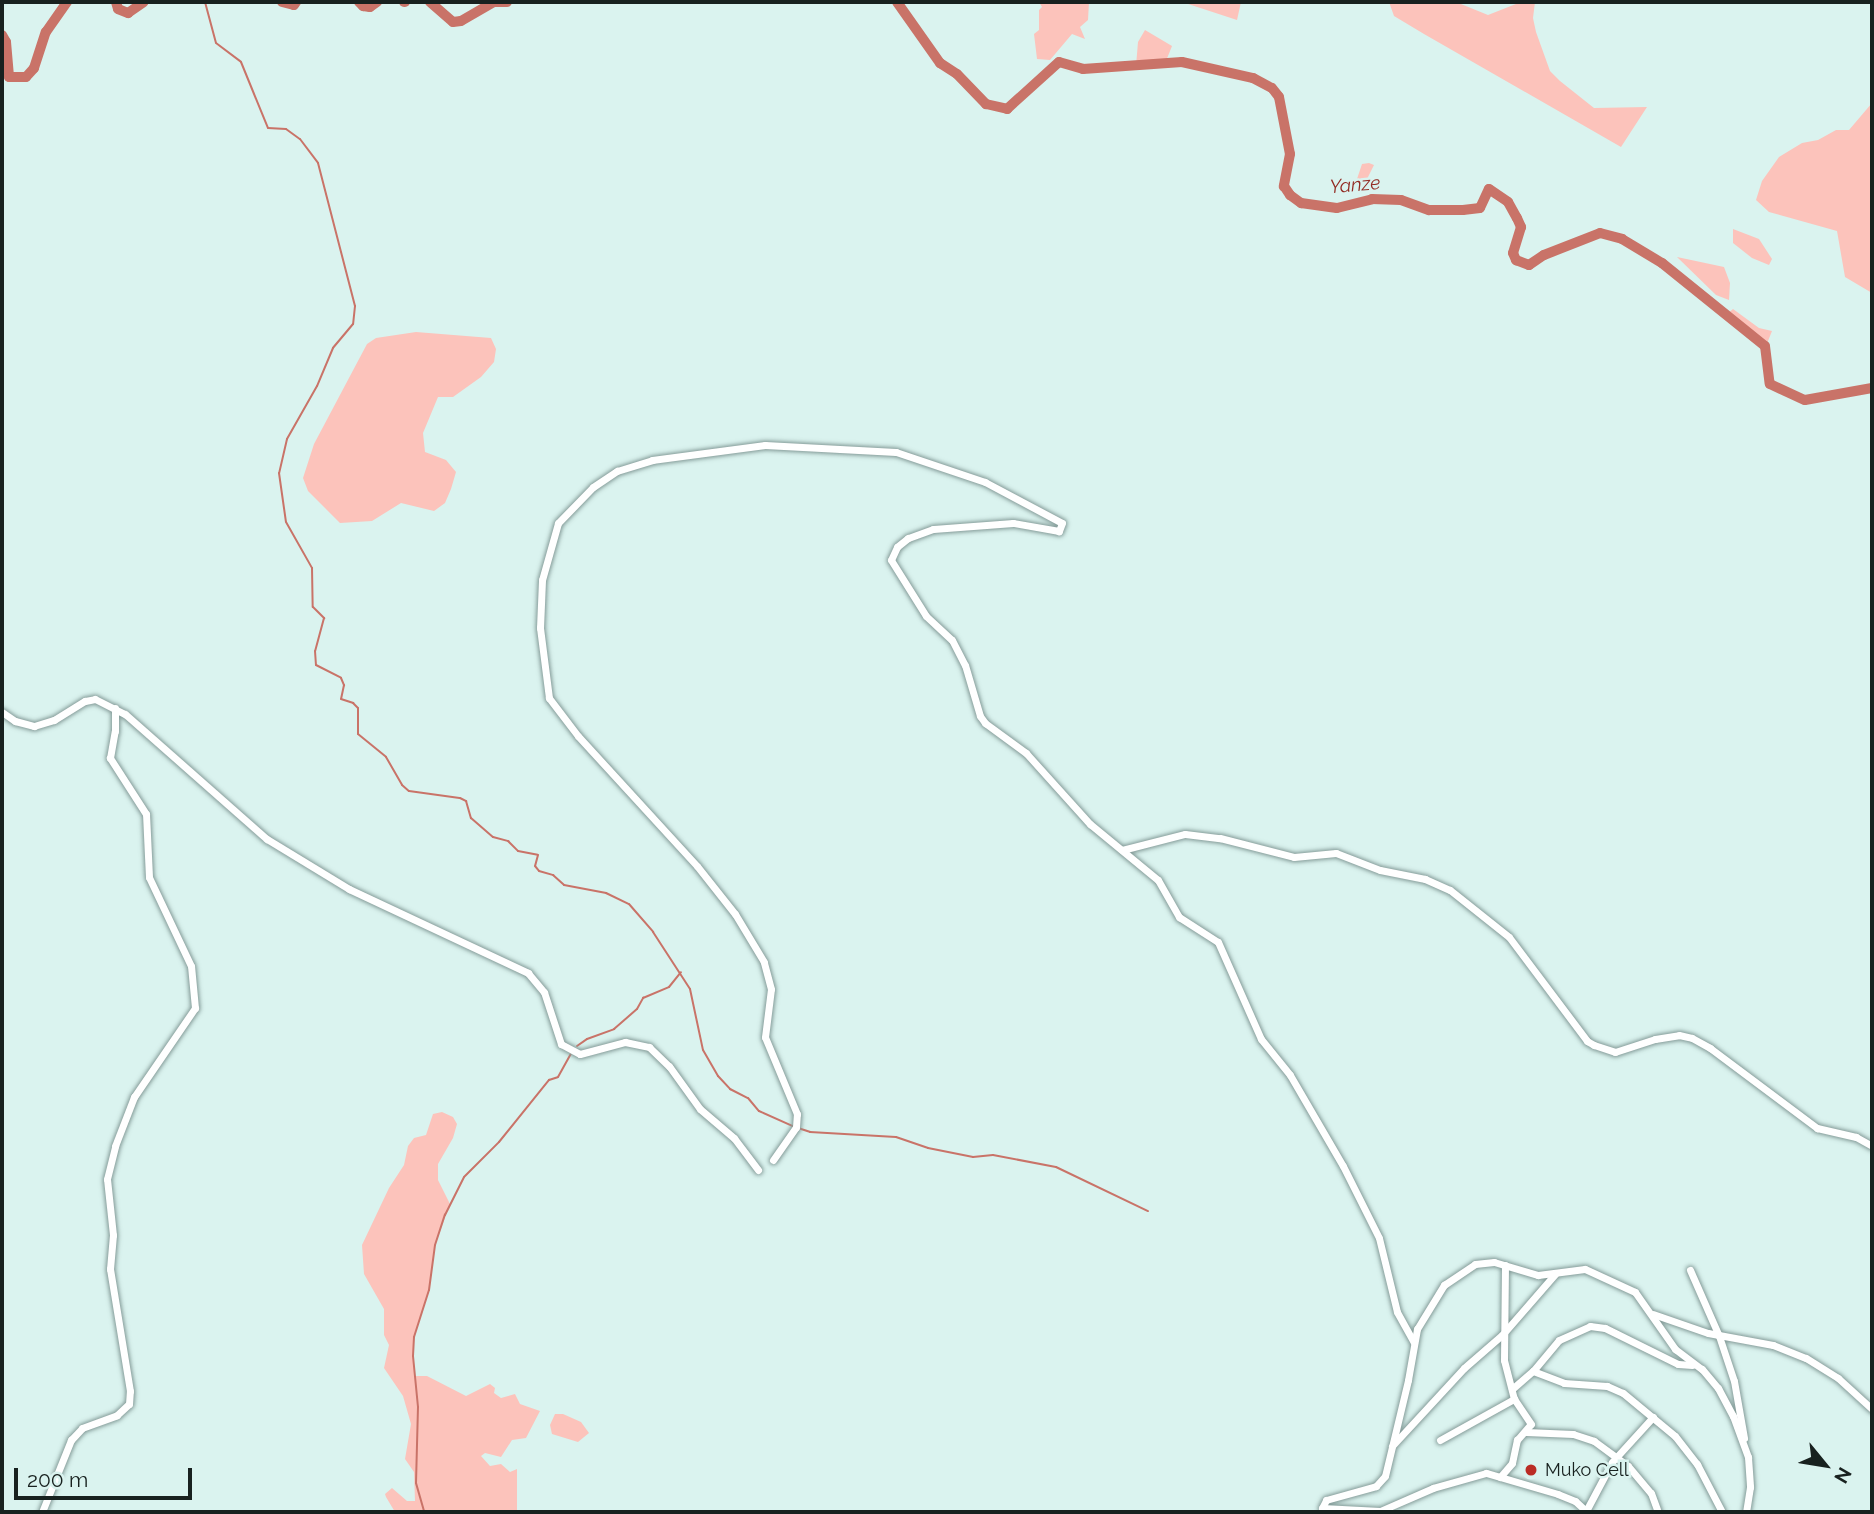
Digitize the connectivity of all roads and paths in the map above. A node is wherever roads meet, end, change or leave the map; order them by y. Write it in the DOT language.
graph roads {
  1 [pos="115,708"];
  2 [pos="2,712"];
  3 [pos="1122,850"];
  4 [pos="1872,1146"];
  5 [pos="773,1160"];
  6 [pos="758,1170"];
  7 [pos="1505,1265"];
  8 [pos="1690,1270"];
  9 [pos="1555,1274"];
  10 [pos="1652,1314"];
  11 [pos="1502,1335"];
  12 [pos="1719,1336"];
  13 [pos="1413,1343"];
  14 [pos="1692,1365"];
  15 [pos="1533,1371"];
  16 [pos="1512,1389"];
  17 [pos="1514,1399"];
  18 [pos="1872,1409"];
  19 [pos="1653,1417"];
  20 [pos="1526,1432"];
  21 [pos="1440,1440"];
  22 [pos="1391,1447"];
  23 [pos="1745,1449"];
  24 [pos="1617,1456"];
  25 [pos="1500,1477"];
  26 [pos="42,1512"];
  27 [pos="1587,1512"];
  28 [pos="1658,1512"];
  29 [pos="1722,1512"];
  30 [pos="1745,1512"];
  1 -- 2 [label="street"];
  1 -- 6 [label="street"];
  1 -- 26 [label="street"];
  3 -- 4 [label="street"];
  3 -- 5 [label="street"];
  3 -- 13 [label="street"];
  7 -- 9 [label="street"];
  7 -- 11 [label="street"];
  7 -- 13 [label="street"];
  8 -- 12 [label="street"];
  9 -- 10 [label="street"];
  9 -- 11 [label="street"];
  10 -- 12 [label="street"];
  10 -- 14 [label="street"];
  11 -- 16 [label="street"];
  11 -- 22 [label="street"];
  12 -- 18 [label="street"];
  12 -- 23 [label="street"];
  13 -- 22 [label="street"];
  14 -- 15 [label="street"];
  14 -- 23 [label="street"];
  15 -- 16 [label="street"];
  15 -- 19 [label="street"];
  16 -- 17 [label="street"];
  17 -- 20 [label="street"];
  17 -- 21 [label="street"];
  19 -- 24 [label="street"];
  19 -- 29 [label="street"];
  20 -- 24 [label="street"];
  20 -- 25 [label="street"];
  22 -- 25 [label="street"];
  23 -- 30 [label="street"];
  24 -- 27 [label="street"];
  24 -- 28 [label="street"];
  25 -- 27 [label="street"];
}
